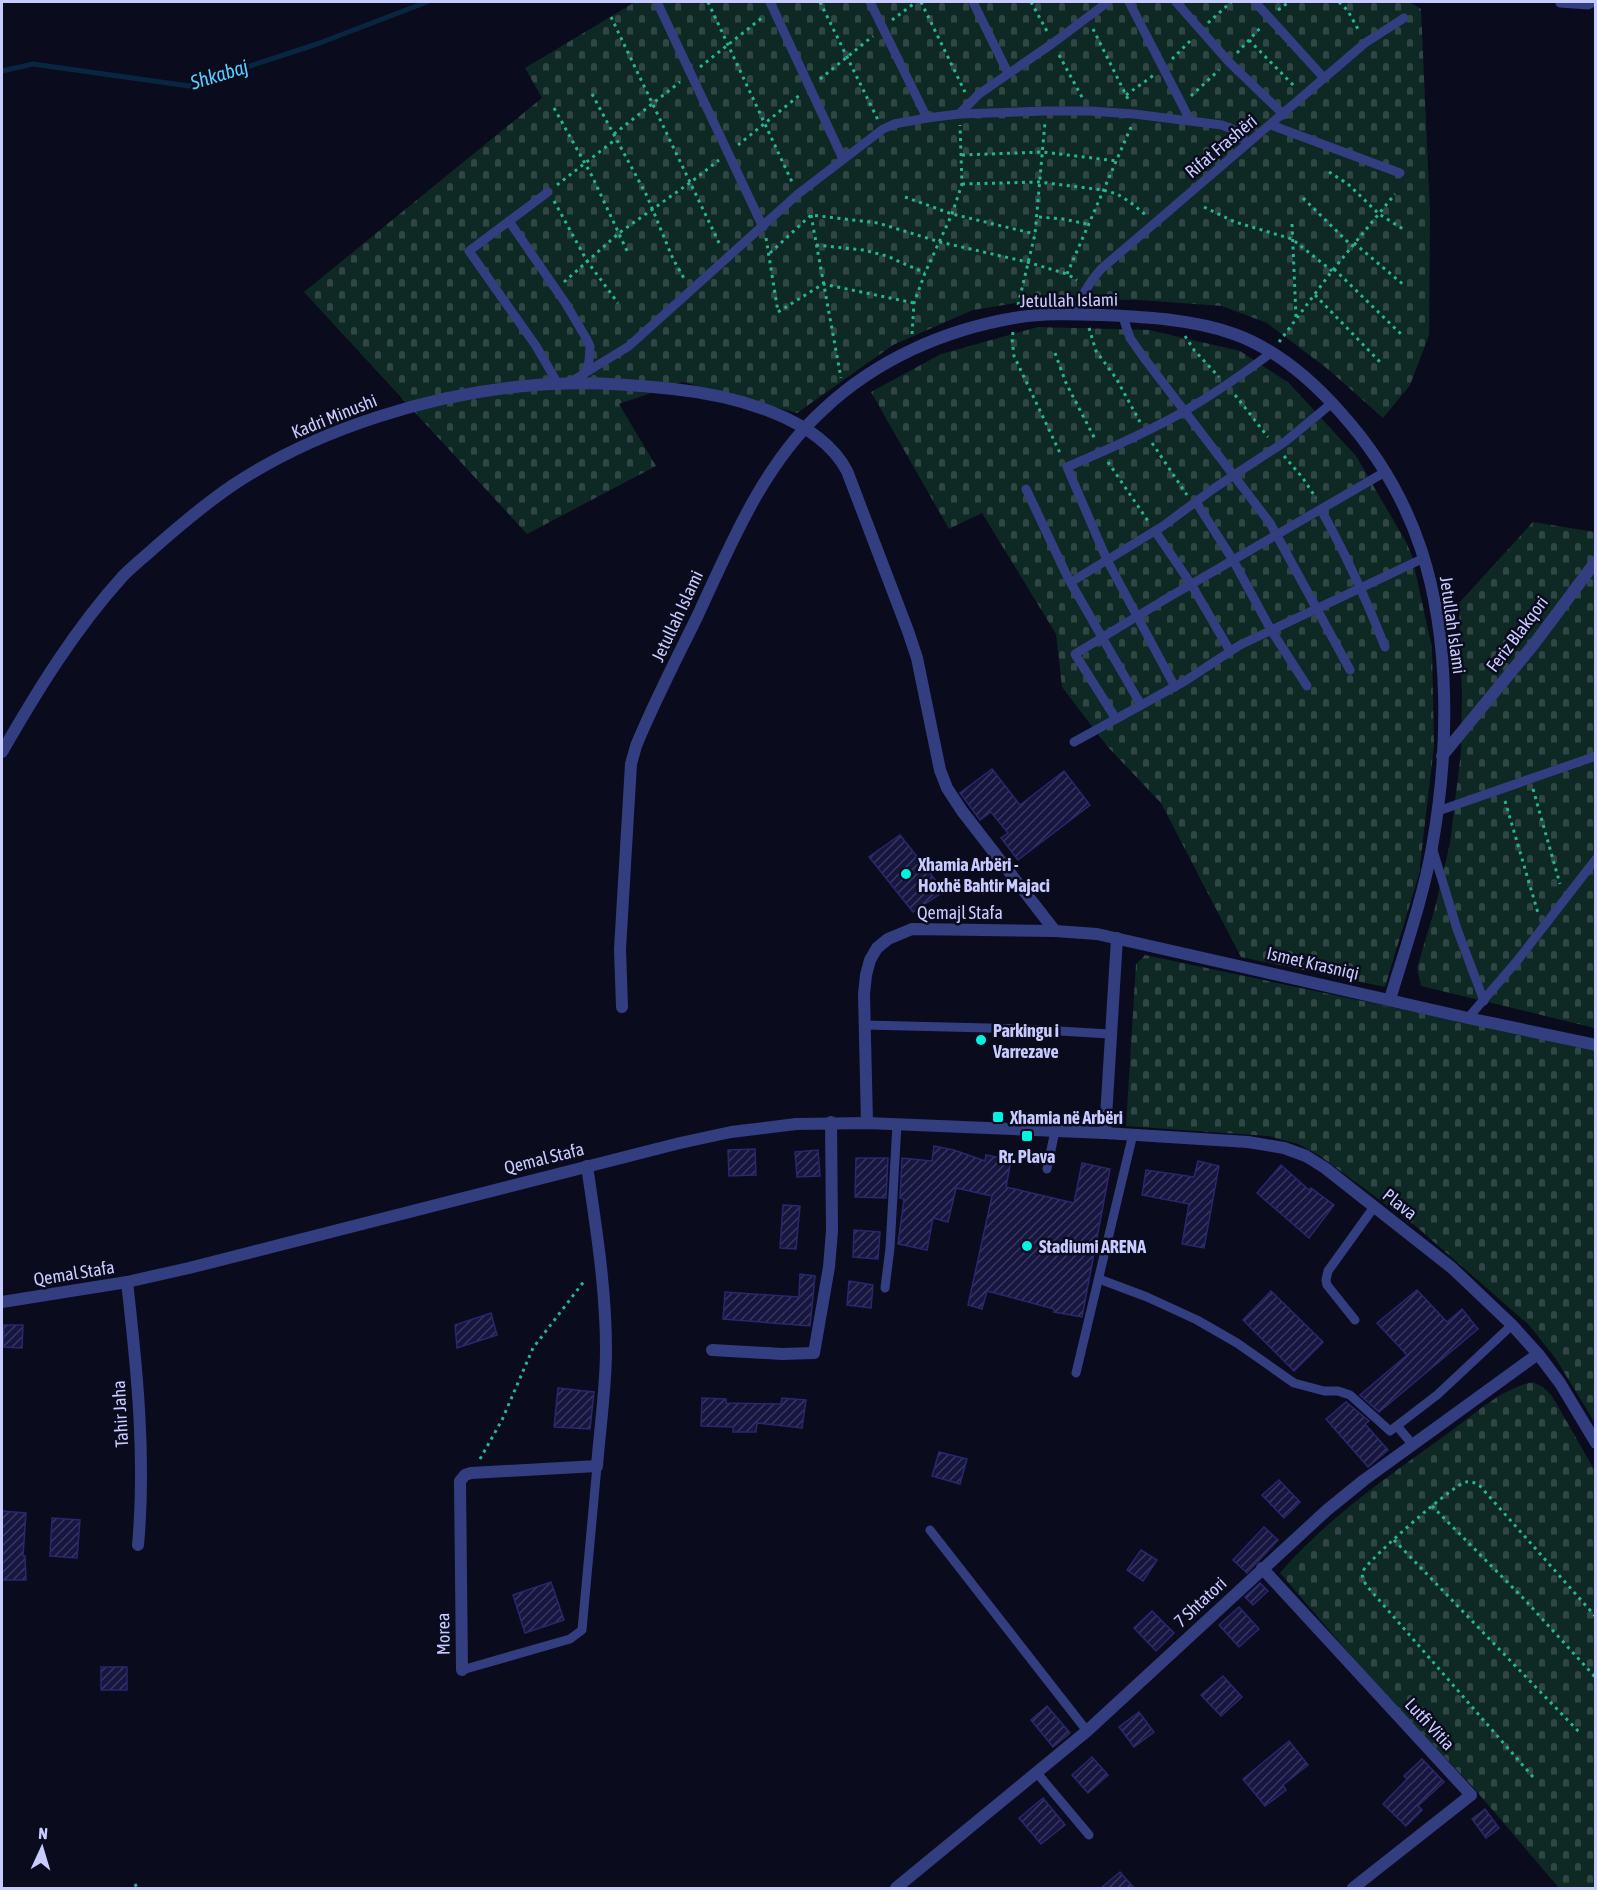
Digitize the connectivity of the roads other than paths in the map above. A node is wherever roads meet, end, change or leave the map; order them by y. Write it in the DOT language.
graph roads {
  1 [pos="657,2"];
  2 [pos="770,2"];
  3 [pos="870,2"];
  4 [pos="973,2"];
  5 [pos="1108,2"];
  6 [pos="1129,2"];
  7 [pos="1176,2"];
  8 [pos="1256,2"];
  9 [pos="1594,2"];
  10 [pos="1560,3"];
  11 [pos="1404,18"];
  12 [pos="1008,73"];
  13 [pos="1324,78"];
  14 [pos="959,114"];
  15 [pos="1284,115"];
  16 [pos="927,117"];
  17 [pos="1190,120"];
  18 [pos="1271,125"];
  19 [pos="1248,143"];
  20 [pos="843,159"];
  21 [pos="1400,173"];
  22 [pos="549,192"];
  23 [pos="509,222"];
  24 [pos="764,227"];
  25 [pos="1082,315"];
  26 [pos="1123,316"];
  27 [pos="1271,353"];
  28 [pos="586,371"];
  29 [pos="562,384"];
  30 [pos="1332,403"];
  31 [pos="1184,411"];
  32 [pos="804,428"];
  33 [pos="1385,472"];
  34 [pos="1234,475"];
  35 [pos="1026,489"];
  36 [pos="1194,503"];
  37 [pos="1321,510"];
  38 [pos="1155,531"];
  39 [pos="1277,535"];
  40 [pos="1424,558"];
  41 [pos="1107,560"];
  42 [pos="1233,560"];
  43 [pos="1596,561"];
  44 [pos="1071,582"];
  45 [pos="1191,584"];
  46 [pos="1362,588"];
  47 [pos="1318,608"];
  48 [pos="1137,617"];
  49 [pos="1271,630"];
  50 [pos="1103,638"];
  51 [pos="1385,647"];
  52 [pos="1230,651"];
  53 [pos="1350,670"];
  54 [pos="1307,686"];
  55 [pos="1175,687"];
  56 [pos="1141,705"];
  57 [pos="1116,719"];
  58 [pos="1074,742"];
  59 [pos="2,752"];
  60 [pos="1442,756"];
  61 [pos="1596,756"];
  62 [pos="1438,811"];
  63 [pos="1432,847"];
  64 [pos="1596,859"];
  65 [pos="1055,931"];
  66 [pos="1116,938"];
  67 [pos="1390,999"];
  68 [pos="1484,1001"];
  69 [pos="622,1007"];
  70 [pos="1468,1018"];
  71 [pos="865,1025"];
  72 [pos="1110,1034"];
  73 [pos="1596,1045"];
  74 [pos="831,1122"];
  75 [pos="867,1123"];
  76 [pos="897,1124"];
  77 [pos="1055,1131"];
  78 [pos="1105,1133"];
  79 [pos="1133,1134"];
  80 [pos="587,1166"];
  81 [pos="1047,1169"];
  82 [pos="1374,1207"];
  83 [pos="1099,1279"];
  84 [pos="127,1282"];
  85 [pos="885,1288"];
  86 [pos="2,1302"];
  87 [pos="1355,1320"];
  88 [pos="1512,1325"];
  89 [pos="712,1350"];
  90 [pos="1538,1354"];
  91 [pos="1076,1373"];
  92 [pos="1397,1426"];
  93 [pos="1596,1443"];
  94 [pos="1413,1445"];
  95 [pos="597,1466"];
  96 [pos="930,1530"];
  97 [pos="138,1545"];
  98 [pos="1262,1568"];
  99 [pos="462,1670"];
  100 [pos="1087,1731"];
  101 [pos="1037,1773"];
  102 [pos="1089,1835"];
  103 [pos="896,1888"];
  104 [pos="1353,1888"];
  1 -- 24 [label="lane"];
  2 -- 20 [label="lane"];
  3 -- 16 [label="lane"];
  4 -- 12 [label="lane"];
  5 -- 12 [label="lane"];
  6 -- 17 [label="lane"];
  7 -- 15 [label="lane"];
  8 -- 13 [label="lane"];
  9 -- 10 [label="lane"];
  11 -- 13 [label="lane, Rifat Frashëri"];
  12 -- 14 [label="lane"];
  13 -- 15 [label="lane, Rifat Frashëri"];
  14 -- 16 [label="lane"];
  14 -- 17 [label="lane"];
  15 -- 18 [label="lane, Rifat Frashëri"];
  16 -- 20 [label="lane"];
  17 -- 19 [label="lane"];
  18 -- 19 [label="lane, Rifat Frashëri"];
  18 -- 21 [label="lane"];
  19 -- 25 [label="lane, Rifat Frashëri"];
  20 -- 24 [label="lane"];
  22 -- 23 [label="lane"];
  23 -- 28 [label="lane"];
  23 -- 29 [label="lane"];
  24 -- 28 [label="lane"];
  25 -- 26 [label="street, Jetullah Islami"];
  25 -- 32 [label="street, Jetullah Islami"];
  26 -- 27 [label="street, Jetullah Islami"];
  26 -- 31 [label="lane"];
  27 -- 30 [label="street, Jetullah Islami"];
  27 -- 31 [label="lane"];
  28 -- 29 [label="lane"];
  29 -- 32 [label="street, Kadri Minushi"];
  29 -- 59 [label="street, Kadri Minushi"];
  30 -- 33 [label="street, Jetullah Islami"];
  30 -- 34 [label="lane"];
  31 -- 34 [label="lane"];
  31 -- 41 [label="lane"];
  32 -- 65 [label="street, Kadri Minushi"];
  32 -- 69 [label="street, Jetullah Islami"];
  33 -- 37 [label="lane"];
  33 -- 40 [label="street, Jetullah Islami"];
  34 -- 36 [label="lane"];
  34 -- 39 [label="lane"];
  35 -- 44 [label="lane"];
  36 -- 38 [label="lane"];
  36 -- 42 [label="lane"];
  37 -- 39 [label="lane"];
  37 -- 46 [label="lane"];
  38 -- 41 [label="lane"];
  38 -- 45 [label="lane"];
  39 -- 42 [label="lane"];
  39 -- 47 [label="lane"];
  40 -- 46 [label="lane"];
  40 -- 60 [label="street, Jetullah Islami"];
  41 -- 44 [label="lane"];
  41 -- 48 [label="lane"];
  42 -- 45 [label="lane"];
  42 -- 49 [label="lane"];
  43 -- 60 [label="street, Feriz Blakqori"];
  44 -- 50 [label="lane"];
  45 -- 48 [label="lane"];
  45 -- 52 [label="lane"];
  46 -- 47 [label="lane"];
  46 -- 51 [label="lane"];
  47 -- 49 [label="lane"];
  47 -- 53 [label="lane"];
  48 -- 50 [label="lane"];
  48 -- 55 [label="lane"];
  49 -- 52 [label="lane"];
  49 -- 54 [label="lane"];
  50 -- 56 [label="lane"];
  50 -- 57 [label="lane"];
  52 -- 55 [label="lane"];
  55 -- 56 [label="lane"];
  56 -- 57 [label="lane"];
  57 -- 58 [label="lane"];
  60 -- 62 [label="street, Jetullah Islami"];
  61 -- 62 [label="lane"];
  62 -- 63 [label="street, Jetullah Islami"];
  63 -- 67 [label="street, Jetullah Islami"];
  63 -- 68 [label="lane"];
  64 -- 68 [label="lane"];
  65 -- 66 [label="street, Qemajl Stafa"];
  65 -- 71 [label="street, Qemajl Stafa"];
  66 -- 67 [label="street, Ismet Krasniqi"];
  66 -- 72 [label="street"];
  67 -- 70 [label="street, Ismet Krasniqi"];
  68 -- 70 [label="lane"];
  70 -- 73 [label="street, Ismet Krasniqi"];
  71 -- 72 [label="lane"];
  71 -- 75 [label="street, Qemajl Stafa"];
  72 -- 78 [label="street"];
  74 -- 75 [label="street, Qemal Stafa"];
  74 -- 80 [label="street, Qemal Stafa"];
  74 -- 89 [label="street"];
  75 -- 76 [label="street, Qemal Stafa"];
  76 -- 77 [label="street, Qemal Stafa"];
  76 -- 85 [label="lane"];
  77 -- 78 [label="street, Qemal Stafa"];
  77 -- 81 [label="lane"];
  78 -- 79 [label="street, Plava"];
  79 -- 82 [label="street, Plava"];
  79 -- 83 [label="lane"];
  80 -- 84 [label="street, Qemal Stafa"];
  80 -- 95 [label="street, Morea"];
  82 -- 87 [label="lane"];
  82 -- 88 [label="street, Plava"];
  83 -- 91 [label="lane"];
  83 -- 92 [label="lane"];
  84 -- 86 [label="street, Qemal Stafa"];
  84 -- 97 [label="street, Tahir Jaha"];
  88 -- 90 [label="street, Plava"];
  88 -- 92 [label="lane"];
  90 -- 93 [label="street, Plava"];
  90 -- 94 [label="street, 7 Shtatori"];
  92 -- 94 [label="lane"];
  94 -- 98 [label="street, 7 Shtatori"];
  95 -- 99 [label="lane, Morea"];
  95 -- 99 [label="street, Morea"];
  96 -- 100 [label="lane"];
  98 -- 100 [label="street, 7 Shtatori"];
  98 -- 104 [label="street, Lutfi Vitia"];
  100 -- 101 [label="street, 7 Shtatori"];
  101 -- 102 [label="lane"];
  101 -- 103 [label="street, 7 Shtatori"];
}
